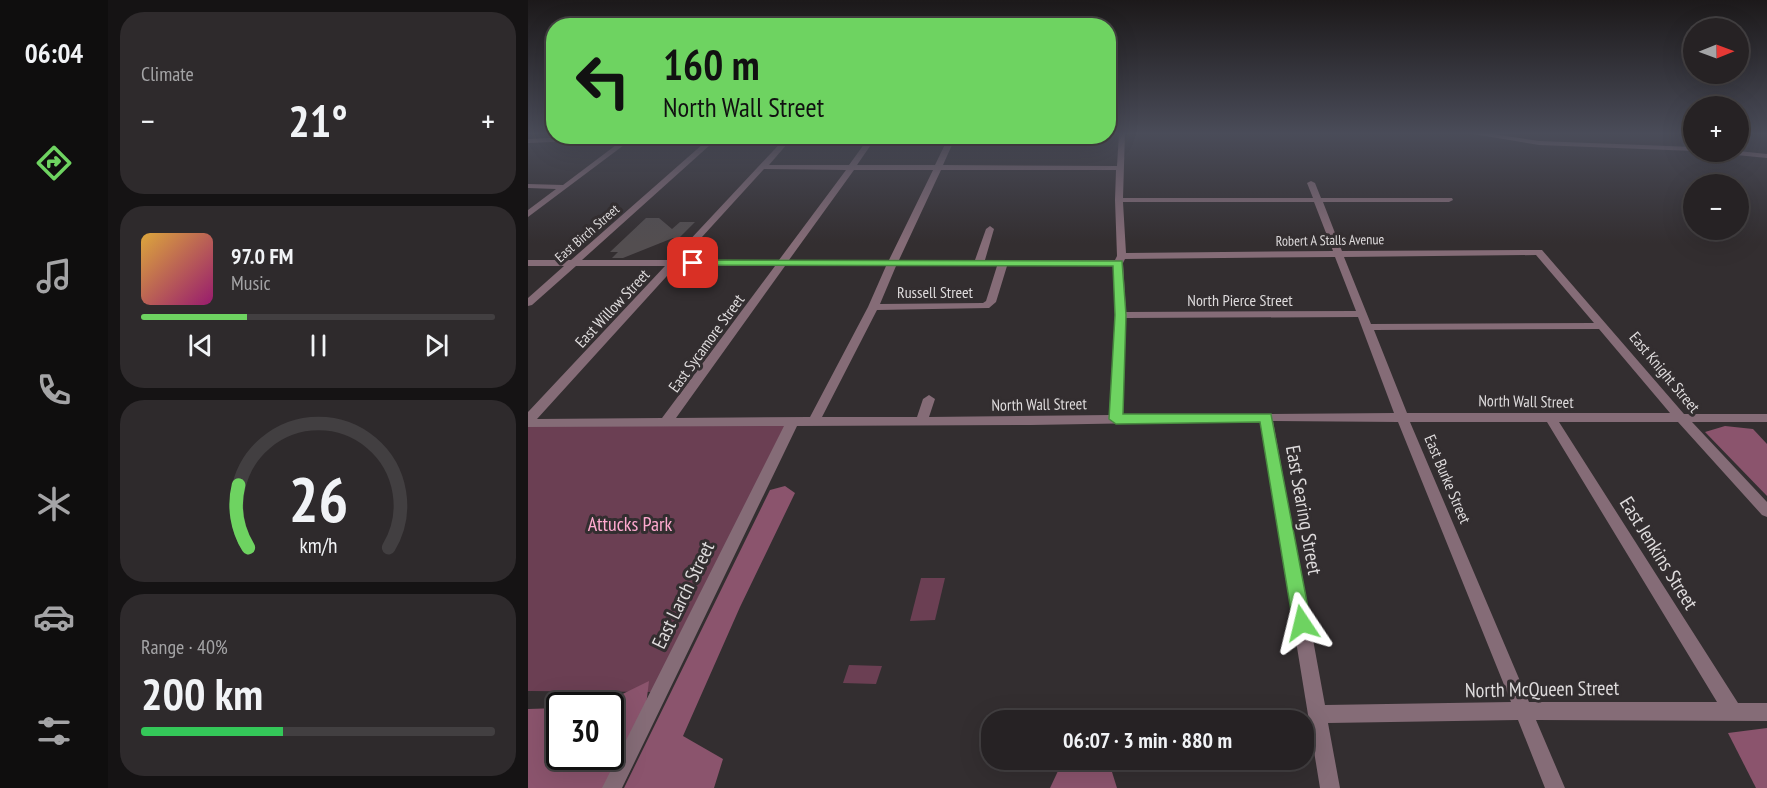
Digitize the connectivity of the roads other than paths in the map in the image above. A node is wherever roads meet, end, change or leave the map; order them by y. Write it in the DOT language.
graph roads {
  1 [pos="588,170"];
  2 [pos="679,170"];
  3 [pos="760,170"];
  4 [pos="852,170"];
  5 [pos="938,170"];
  6 [pos="1120,170"];
  7 [pos="1311,183"];
  8 [pos="528,186"];
  9 [pos="565,187"];
  10 [pos="1119,200"];
  11 [pos="1316,200"];
  12 [pos="1449,200"];
  13 [pos="528,214"];
  14 [pos="990,229"];
  15 [pos="1539,252"];
  16 [pos="1337,253"];
  17 [pos="1120,259"];
  18 [pos="528,263"];
  19 [pos="573,263"];
  20 [pos="675,263"];
  21 [pos="784,263"];
  22 [pos="979,263"];
  23 [pos="1003,263"];
  24 [pos="892,264"];
  25 [pos="528,303"];
  26 [pos="873,307"];
  27 [pos="1120,315"];
  28 [pos="1364,320"];
  29 [pos="1604,326"];
  30 [pos="929,399"];
  31 [pos="1266,417"];
  32 [pos="1402,417"];
  33 [pos="1550,417"];
  34 [pos="1767,418"];
  35 [pos="1116,419"];
  36 [pos="1682,419"];
  37 [pos="667,421"];
  38 [pos="793,421"];
  39 [pos="814,421"];
  40 [pos="922,421"];
  41 [pos="528,422"];
  42 [pos="1767,511"];
  43 [pos="1732,710"];
  44 [pos="1524,711"];
  45 [pos="1767,712"];
  46 [pos="1318,714"];
  47 [pos="612,788"];
  48 [pos="1330,788"];
  49 [pos="1555,788"];
  1 -- 9 [label="street"];
  2 -- 19 [label="street, East Birch Street"];
  3 -- 20 [label="street, East Willow Street"];
  4 -- 21 [label="street, East Sycamore Street"];
  5 -- 24 [label="street"];
  6 -- 10 [label="street"];
  7 -- 11 [label="street, East Burke Street"];
  8 -- 9 [label="street"];
  9 -- 13 [label="street"];
  10 -- 11 [label="street"];
  10 -- 17 [label="street"];
  11 -- 12 [label="street"];
  11 -- 16 [label="street, East Burke Street"];
  14 -- 22 [label="street"];
  15 -- 16 [label="street, Robert A Stalls Avenue"];
  15 -- 29 [label="street, East Knight Street"];
  16 -- 17 [label="street, Robert A Stalls Avenue"];
  16 -- 28 [label="street, East Burke Street"];
  17 -- 23 [label="street, Robert A Stalls Avenue"];
  17 -- 27 [label="street"];
  18 -- 19 [label="street, Robert A Stalls Avenue"];
  19 -- 20 [label="street, Robert A Stalls Avenue"];
  19 -- 25 [label="street, East Birch Street"];
  20 -- 21 [label="street, Robert A Stalls Avenue"];
  20 -- 41 [label="street, East Willow Street"];
  21 -- 24 [label="street, Robert A Stalls Avenue"];
  21 -- 37 [label="street, East Sycamore Street"];
  22 -- 23 [label="street, Robert A Stalls Avenue"];
  22 -- 24 [label="street, Robert A Stalls Avenue"];
  23 -- 26 [label="street, Russell Street"];
  24 -- 26 [label="street"];
  26 -- 39 [label="street"];
  27 -- 28 [label="street, North Pierce Street"];
  27 -- 35 [label="street"];
  28 -- 29 [label="street, North Pierce Street"];
  28 -- 32 [label="street, East Burke Street"];
  29 -- 36 [label="street, East Knight Street"];
  30 -- 40 [label="street"];
  31 -- 32 [label="street, North Wall Street"];
  31 -- 35 [label="street, North Wall Street"];
  31 -- 46 [label="street, East Searing Street"];
  32 -- 33 [label="street, North Wall Street"];
  32 -- 44 [label="street, East Burke Street"];
  33 -- 36 [label="street, North Wall Street"];
  33 -- 43 [label="street, East Jenkins Street"];
  34 -- 36 [label="street, North Wall Street"];
  35 -- 40 [label="street, North Wall Street"];
  36 -- 42 [label="street, East Knight Street"];
  37 -- 38 [label="street, North Wall Street"];
  37 -- 41 [label="street, North Wall Street"];
  38 -- 39 [label="street, North Wall Street"];
  38 -- 47 [label="street, East Larch Street"];
  39 -- 40 [label="street, North Wall Street"];
  43 -- 44 [label="street, North McQueen Street"];
  43 -- 45 [label="street, North McQueen Street"];
  44 -- 46 [label="street, North McQueen Street"];
  44 -- 49 [label="street, East Burke Street"];
  46 -- 48 [label="street, East Searing Street"];
}
